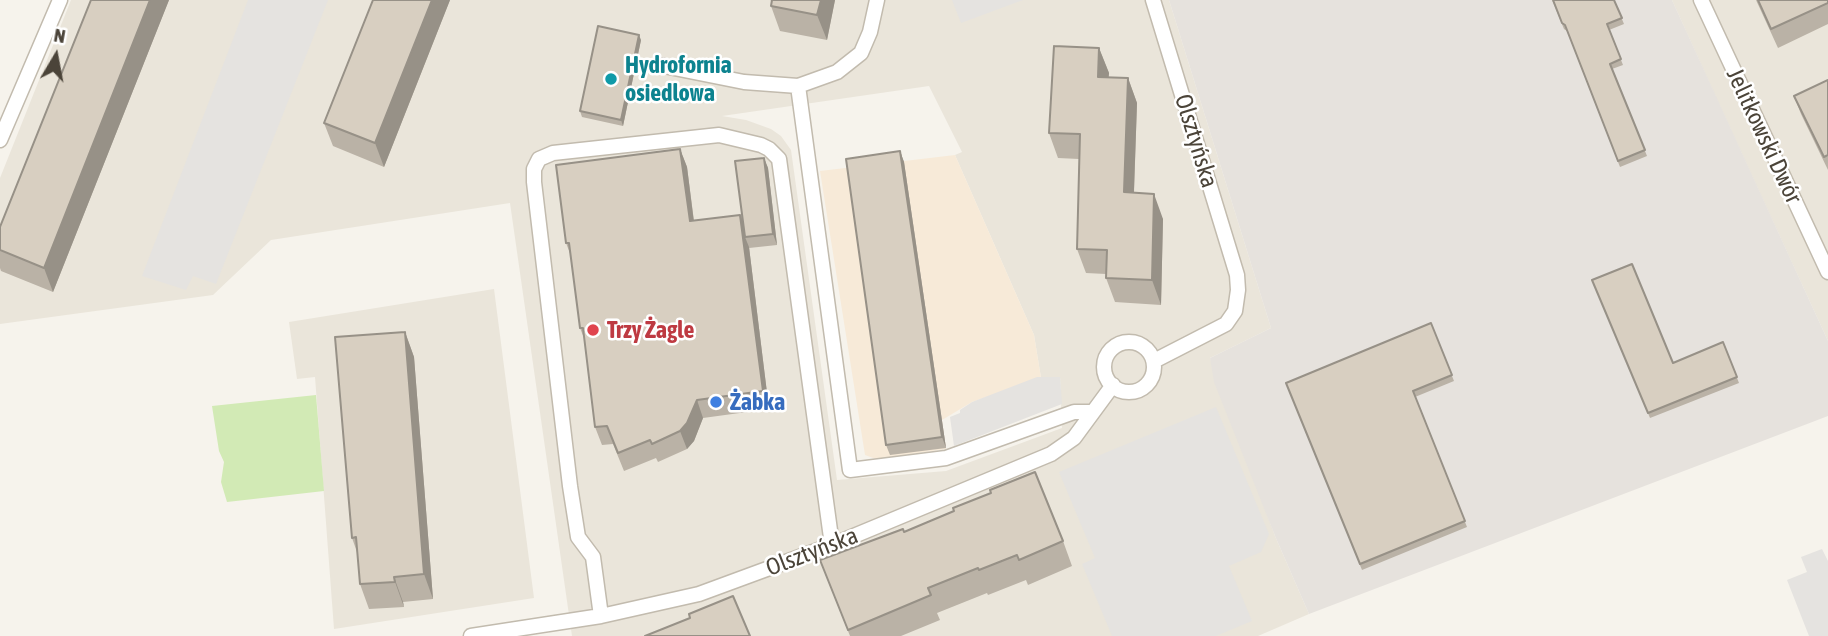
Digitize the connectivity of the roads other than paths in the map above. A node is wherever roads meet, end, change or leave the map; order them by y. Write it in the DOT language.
graph roads {
  1 [pos="60,0"];
  2 [pos="877,0"];
  3 [pos="1153,0"];
  4 [pos="1701,0"];
  5 [pos="659,65"];
  6 [pos="798,86"];
  7 [pos="0,141"];
  8 [pos="1828,272"];
  9 [pos="1154,361"];
  10 [pos="1113,386"];
  11 [pos="1093,412"];
  12 [pos="832,545"];
  13 [pos="601,615"];
  14 [pos="471,636"];
  1 -- 7 [label="lane"];
  2 -- 6 [label="lane"];
  3 -- 9 [label="lane, Olsztyńska"];
  4 -- 8 [label="lane, Jelitkowski Dwór"];
  5 -- 6 [label="lane"];
  6 -- 11 [label="lane"];
  9 -- 10 [label="lane"];
  9 -- 10 [label="lane"];
  10 -- 11 [label="lane, Olsztyńska"];
  11 -- 12 [label="lane, Olsztyńska"];
  12 -- 13 [label="lane, Olsztyńska"];
  12 -- 13 [label="lane"];
  13 -- 14 [label="lane, Olsztyńska"];
}
